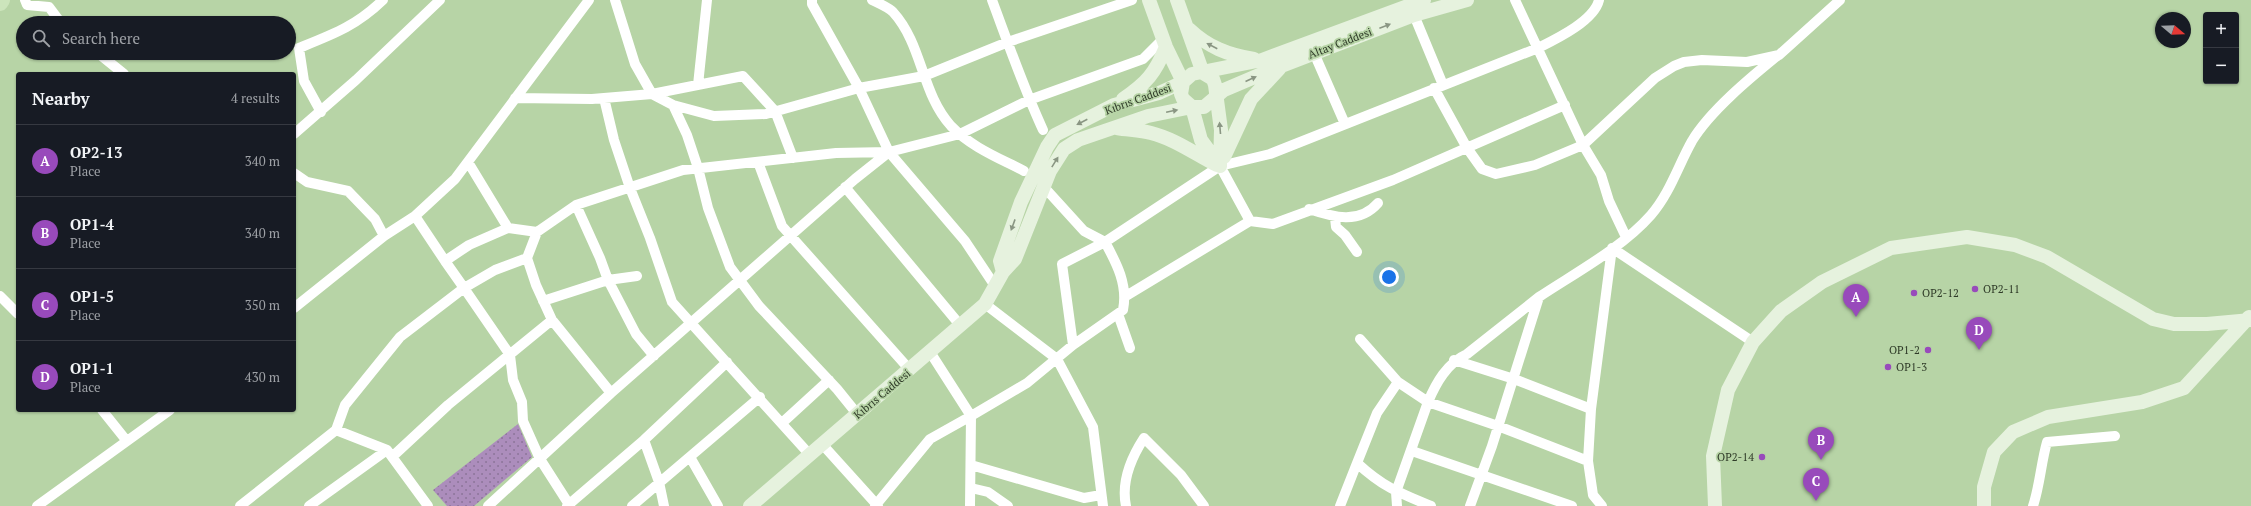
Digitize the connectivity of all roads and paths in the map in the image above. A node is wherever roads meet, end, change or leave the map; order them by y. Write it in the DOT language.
graph roads {
  1 [pos="2,0"];
  2 [pos="25,0"];
  3 [pos="383,0"];
  4 [pos="440,0"];
  5 [pos="589,0"];
  6 [pos="615,0"];
  7 [pos="707,0"];
  8 [pos="812,0"];
  9 [pos="872,0"];
  10 [pos="992,0"];
  11 [pos="1132,0"];
  12 [pos="1149,0"];
  13 [pos="1176,0"];
  14 [pos="1424,0"];
  15 [pos="1467,0"];
  16 [pos="1515,0"];
  17 [pos="1599,0"];
  18 [pos="1840,0"];
  19 [pos="0,3"];
  20 [pos="1414,15"];
  21 [pos="56,16"];
  22 [pos="1186,25"];
  23 [pos="1008,42"];
  24 [pos="1165,43"];
  25 [pos="1538,48"];
  26 [pos="1314,53"];
  27 [pos="1779,54"];
  28 [pos="107,60"];
  29 [pos="1262,60"];
  30 [pos="1282,65"];
  31 [pos="122,72"];
  32 [pos="1203,73"];
  33 [pos="924,76"];
  34 [pos="1183,82"];
  35 [pos="698,85"];
  36 [pos="1439,87"];
  37 [pos="859,88"];
  38 [pos="652,94"];
  39 [pos="1216,96"];
  40 [pos="515,98"];
  41 [pos="604,98"];
  42 [pos="1029,100"];
  43 [pos="673,105"];
  44 [pos="1114,105"];
  45 [pos="1565,105"];
  46 [pos="1192,107"];
  47 [pos="775,111"];
  48 [pos="320,112"];
  49 [pos="1345,124"];
  50 [pos="1114,128"];
  51 [pos="1043,130"];
  52 [pos="296,132"];
  53 [pos="960,134"];
  54 [pos="1584,145"];
  55 [pos="1467,148"];
  56 [pos="888,152"];
  57 [pos="793,158"];
  58 [pos="468,162"];
  59 [pos="758,162"];
  60 [pos="1220,166"];
  61 [pos="698,168"];
  62 [pos="1024,171"];
  63 [pos="296,174"];
  64 [pos="845,187"];
  65 [pos="1044,187"];
  66 [pos="630,188"];
  67 [pos="1378,204"];
  68 [pos="576,205"];
  69 [pos="1309,209"];
  70 [pos="414,216"];
  71 [pos="1335,218"];
  72 [pos="1250,221"];
  73 [pos="508,228"];
  74 [pos="537,232"];
  75 [pos="791,235"];
  76 [pos="384,236"];
  77 [pos="1626,237"];
  78 [pos="1105,242"];
  79 [pos="1612,248"];
  80 [pos="1357,252"];
  81 [pos="527,258"];
  82 [pos="445,261"];
  83 [pos="1003,272"];
  84 [pos="637,276"];
  85 [pos="608,280"];
  86 [pos="740,280"];
  87 [pos="995,286"];
  88 [pos="464,288"];
  89 [pos="0,296"];
  90 [pos="1126,296"];
  91 [pos="1539,297"];
  92 [pos="543,300"];
  93 [pos="985,304"];
  94 [pos="296,306"];
  95 [pos="16,312"];
  96 [pos="1118,314"];
  97 [pos="2249,318"];
  98 [pos="552,320"];
  99 [pos="691,322"];
  100 [pos="960,325"];
  101 [pos="1360,339"];
  102 [pos="1753,342"];
  103 [pos="1074,344"];
  104 [pos="1130,348"];
  105 [pos="930,352"];
  106 [pos="510,355"];
  107 [pos="654,356"];
  108 [pos="1057,359"];
  109 [pos="1454,360"];
  110 [pos="727,362"];
  111 [pos="910,370"];
  112 [pos="1514,379"];
  113 [pos="829,380"];
  114 [pos="1398,382"];
  115 [pos="611,393"];
  116 [pos="760,397"];
  117 [pos="1428,402"];
  118 [pos="1591,409"];
  119 [pos="104,412"];
  120 [pos="167,412"];
  121 [pos="858,415"];
  122 [pos="971,416"];
  123 [pos="782,423"];
  124 [pos="1498,426"];
  125 [pos="336,430"];
  126 [pos="2114,436"];
  127 [pos="126,440"];
  128 [pos="644,440"];
  129 [pos="822,444"];
  130 [pos="1412,451"];
  131 [pos="390,453"];
  132 [pos="810,455"];
  133 [pos="690,457"];
  134 [pos="540,459"];
  135 [pos="1588,461"];
  136 [pos="1357,463"];
  137 [pos="970,464"];
  138 [pos="1481,474"];
  139 [pos="660,482"];
  140 [pos="971,488"];
  141 [pos="1396,492"];
  142 [pos="1101,495"];
  143 [pos="1082,502"];
  144 [pos="568,505"];
  145 [pos="876,505"];
  146 [pos="37,506"];
  147 [pos="240,506"];
  148 [pos="309,506"];
  149 [pos="428,506"];
  150 [pos="488,506"];
  151 [pos="632,506"];
  152 [pos="664,506"];
  153 [pos="718,506"];
  154 [pos="750,506"];
  155 [pos="970,506"];
  156 [pos="1008,506"];
  157 [pos="1103,506"];
  158 [pos="1126,506"];
  159 [pos="1204,506"];
  160 [pos="1340,506"];
  161 [pos="1397,506"];
  162 [pos="1431,506"];
  163 [pos="1470,506"];
  164 [pos="1572,506"];
  165 [pos="1602,506"];
  166 [pos="1715,506"];
  167 [pos="1984,506"];
  168 [pos="2033,506"];
  1 -- 19 [label="main road"];
  2 -- 21 [label="street"];
  3 -- 48 [label="street"];
  4 -- 48 [label="street"];
  5 -- 40 [label="street"];
  6 -- 38 [label="street"];
  7 -- 35 [label="street"];
  8 -- 37 [label="street"];
  9 -- 33 [label="street"];
  10 -- 23 [label="street"];
  11 -- 23 [label="street"];
  12 -- 24 [label="main road"];
  13 -- 22 [label="main road"];
  14 -- 29 [label="main road, Altay Caddesi"];
  15 -- 20 [label="main road, Altay Caddesi"];
  16 -- 25 [label="street"];
  17 -- 25 [label="street"];
  18 -- 27 [label="street"];
  26 -- 20 [label="main road, Altay Caddesi, one-way"];
  20 -- 36 [label="street"];
  29 -- 22 [label="main road, one-way"];
  22 -- 32 [label="main road"];
  23 -- 33 [label="street"];
  23 -- 42 [label="street"];
  24 -- 34 [label="main road"];
  24 -- 42 [label="street"];
  24 -- 44 [label="main road"];
  25 -- 36 [label="street"];
  25 -- 45 [label="street"];
  26 -- 30 [label="main road, Altay Caddesi"];
  26 -- 49 [label="street"];
  27 -- 54 [label="street"];
  27 -- 77 [label="street"];
  28 -- 31 [label="street"];
  29 -- 32 [label="main road, Altay Caddesi"];
  39 -- 30 [label="main road, Altay Caddesi, one-way"];
  30 -- 60 [label="main road"];
  32 -- 34 [label="main road"];
  32 -- 39 [label="main road"];
  33 -- 37 [label="street"];
  33 -- 53 [label="street"];
  34 -- 44 [label="main road, Kıbrıs Caddesi"];
  34 -- 46 [label="main road"];
  35 -- 38 [label="street"];
  35 -- 47 [label="street"];
  36 -- 49 [label="street"];
  36 -- 55 [label="street"];
  37 -- 47 [label="street"];
  37 -- 56 [label="street"];
  38 -- 41 [label="street"];
  38 -- 43 [label="street"];
  39 -- 46 [label="main road"];
  60 -- 39 [label="main road, one-way"];
  40 -- 41 [label="street"];
  40 -- 58 [label="street"];
  41 -- 66 [label="street"];
  42 -- 51 [label="street"];
  42 -- 53 [label="street"];
  43 -- 47 [label="street"];
  43 -- 61 [label="street"];
  44 -- 83 [label="main road, Kıbrıs Caddesi, one-way"];
  45 -- 54 [label="street"];
  45 -- 55 [label="street"];
  50 -- 46 [label="main road, Kıbrıs Caddesi, one-way"];
  46 -- 60 [label="main road"];
  47 -- 57 [label="street"];
  48 -- 52 [label="street"];
  49 -- 60 [label="street"];
  50 -- 60 [label="main road"];
  65 -- 50 [label="main road, Kıbrıs Caddesi, one-way"];
  53 -- 56 [label="street"];
  53 -- 62 [label="street"];
  54 -- 55 [label="street"];
  54 -- 77 [label="street"];
  55 -- 69 [label="street"];
  56 -- 57 [label="street"];
  56 -- 64 [label="street"];
  56 -- 87 [label="street"];
  57 -- 59 [label="street"];
  58 -- 70 [label="street"];
  58 -- 73 [label="street"];
  59 -- 61 [label="street"];
  59 -- 75 [label="street"];
  60 -- 72 [label="street"];
  60 -- 78 [label="street"];
  61 -- 66 [label="street"];
  61 -- 86 [label="street"];
  63 -- 76 [label="street"];
  64 -- 75 [label="street"];
  64 -- 100 [label="street"];
  65 -- 78 [label="street"];
  65 -- 83 [label="main road, Kıbrıs Caddesi"];
  66 -- 68 [label="street"];
  66 -- 99 [label="street"];
  67 -- 71 [label="street"];
  68 -- 74 [label="street"];
  68 -- 85 [label="street"];
  69 -- 71 [label="street"];
  69 -- 72 [label="street"];
  70 -- 76 [label="street"];
  70 -- 82 [label="street"];
  71 -- 80 [label="street"];
  72 -- 90 [label="street"];
  73 -- 74 [label="street"];
  73 -- 82 [label="street"];
  74 -- 81 [label="street"];
  75 -- 86 [label="street"];
  75 -- 111 [label="street"];
  76 -- 94 [label="street"];
  77 -- 79 [label="street"];
  78 -- 90 [label="street"];
  78 -- 103 [label="street"];
  79 -- 91 [label="street"];
  79 -- 102 [label="street"];
  79 -- 118 [label="street"];
  81 -- 88 [label="street"];
  81 -- 92 [label="street"];
  82 -- 88 [label="street"];
  83 -- 87 [label="main road, Kıbrıs Caddesi"];
  84 -- 85 [label="street"];
  85 -- 92 [label="street"];
  85 -- 107 [label="street"];
  86 -- 99 [label="street"];
  86 -- 113 [label="street"];
  87 -- 93 [label="main road, Kıbrıs Caddesi"];
  88 -- 106 [label="street"];
  88 -- 125 [label="street"];
  89 -- 95 [label="street"];
  90 -- 96 [label="street"];
  91 -- 109 [label="street"];
  91 -- 112 [label="street"];
  92 -- 98 [label="street"];
  93 -- 100 [label="main road, Kıbrıs Caddesi"];
  93 -- 108 [label="street"];
  96 -- 103 [label="street"];
  96 -- 104 [label="street"];
  97 -- 102 [label="main road"];
  97 -- 167 [label="main road"];
  98 -- 106 [label="street"];
  98 -- 115 [label="street"];
  99 -- 107 [label="street"];
  99 -- 110 [label="street"];
  100 -- 105 [label="main road, Kıbrıs Caddesi"];
  101 -- 114 [label="street"];
  102 -- 166 [label="main road"];
  103 -- 108 [label="street"];
  105 -- 111 [label="main road, Kıbrıs Caddesi"];
  105 -- 122 [label="street"];
  106 -- 131 [label="street"];
  106 -- 134 [label="street"];
  107 -- 115 [label="street"];
  108 -- 122 [label="street"];
  108 -- 142 [label="street"];
  109 -- 112 [label="street"];
  109 -- 117 [label="street"];
  110 -- 116 [label="street"];
  110 -- 128 [label="street"];
  111 -- 121 [label="main road, Kıbrıs Caddesi"];
  112 -- 118 [label="street"];
  112 -- 124 [label="street"];
  113 -- 121 [label="street"];
  113 -- 123 [label="street"];
  114 -- 117 [label="street"];
  114 -- 136 [label="street"];
  115 -- 134 [label="street"];
  116 -- 123 [label="street"];
  116 -- 133 [label="street"];
  117 -- 124 [label="street"];
  117 -- 130 [label="street"];
  118 -- 135 [label="street"];
  119 -- 127 [label="street"];
  120 -- 127 [label="street"];
  121 -- 129 [label="main road, Kıbrıs Caddesi"];
  122 -- 137 [label="street"];
  122 -- 145 [label="street"];
  123 -- 132 [label="street"];
  124 -- 135 [label="street"];
  124 -- 138 [label="street"];
  125 -- 131 [label="street"];
  125 -- 147 [label="street"];
  126 -- 168 [label="street"];
  127 -- 146 [label="street"];
  128 -- 139 [label="street"];
  128 -- 144 [label="street"];
  129 -- 132 [label="main road, Kıbrıs Caddesi"];
  129 -- 145 [label="street"];
  130 -- 138 [label="street"];
  130 -- 141 [label="street"];
  131 -- 148 [label="street"];
  131 -- 149 [label="street"];
  132 -- 154 [label="main road, Kıbrıs Caddesi"];
  133 -- 139 [label="street"];
  133 -- 153 [label="street"];
  134 -- 144 [label="street"];
  134 -- 150 [label="street"];
  135 -- 165 [label="street"];
  136 -- 141 [label="street"];
  136 -- 160 [label="street"];
  137 -- 140 [label="street"];
  137 -- 143 [label="street"];
  138 -- 163 [label="street"];
  138 -- 164 [label="street"];
  139 -- 151 [label="street"];
  139 -- 152 [label="street"];
  140 -- 155 [label="street"];
  140 -- 156 [label="street"];
  141 -- 161 [label="street"];
  141 -- 162 [label="street"];
  142 -- 143 [label="street"];
  142 -- 157 [label="street"];
  158 -- 159 [label="street"];
}
